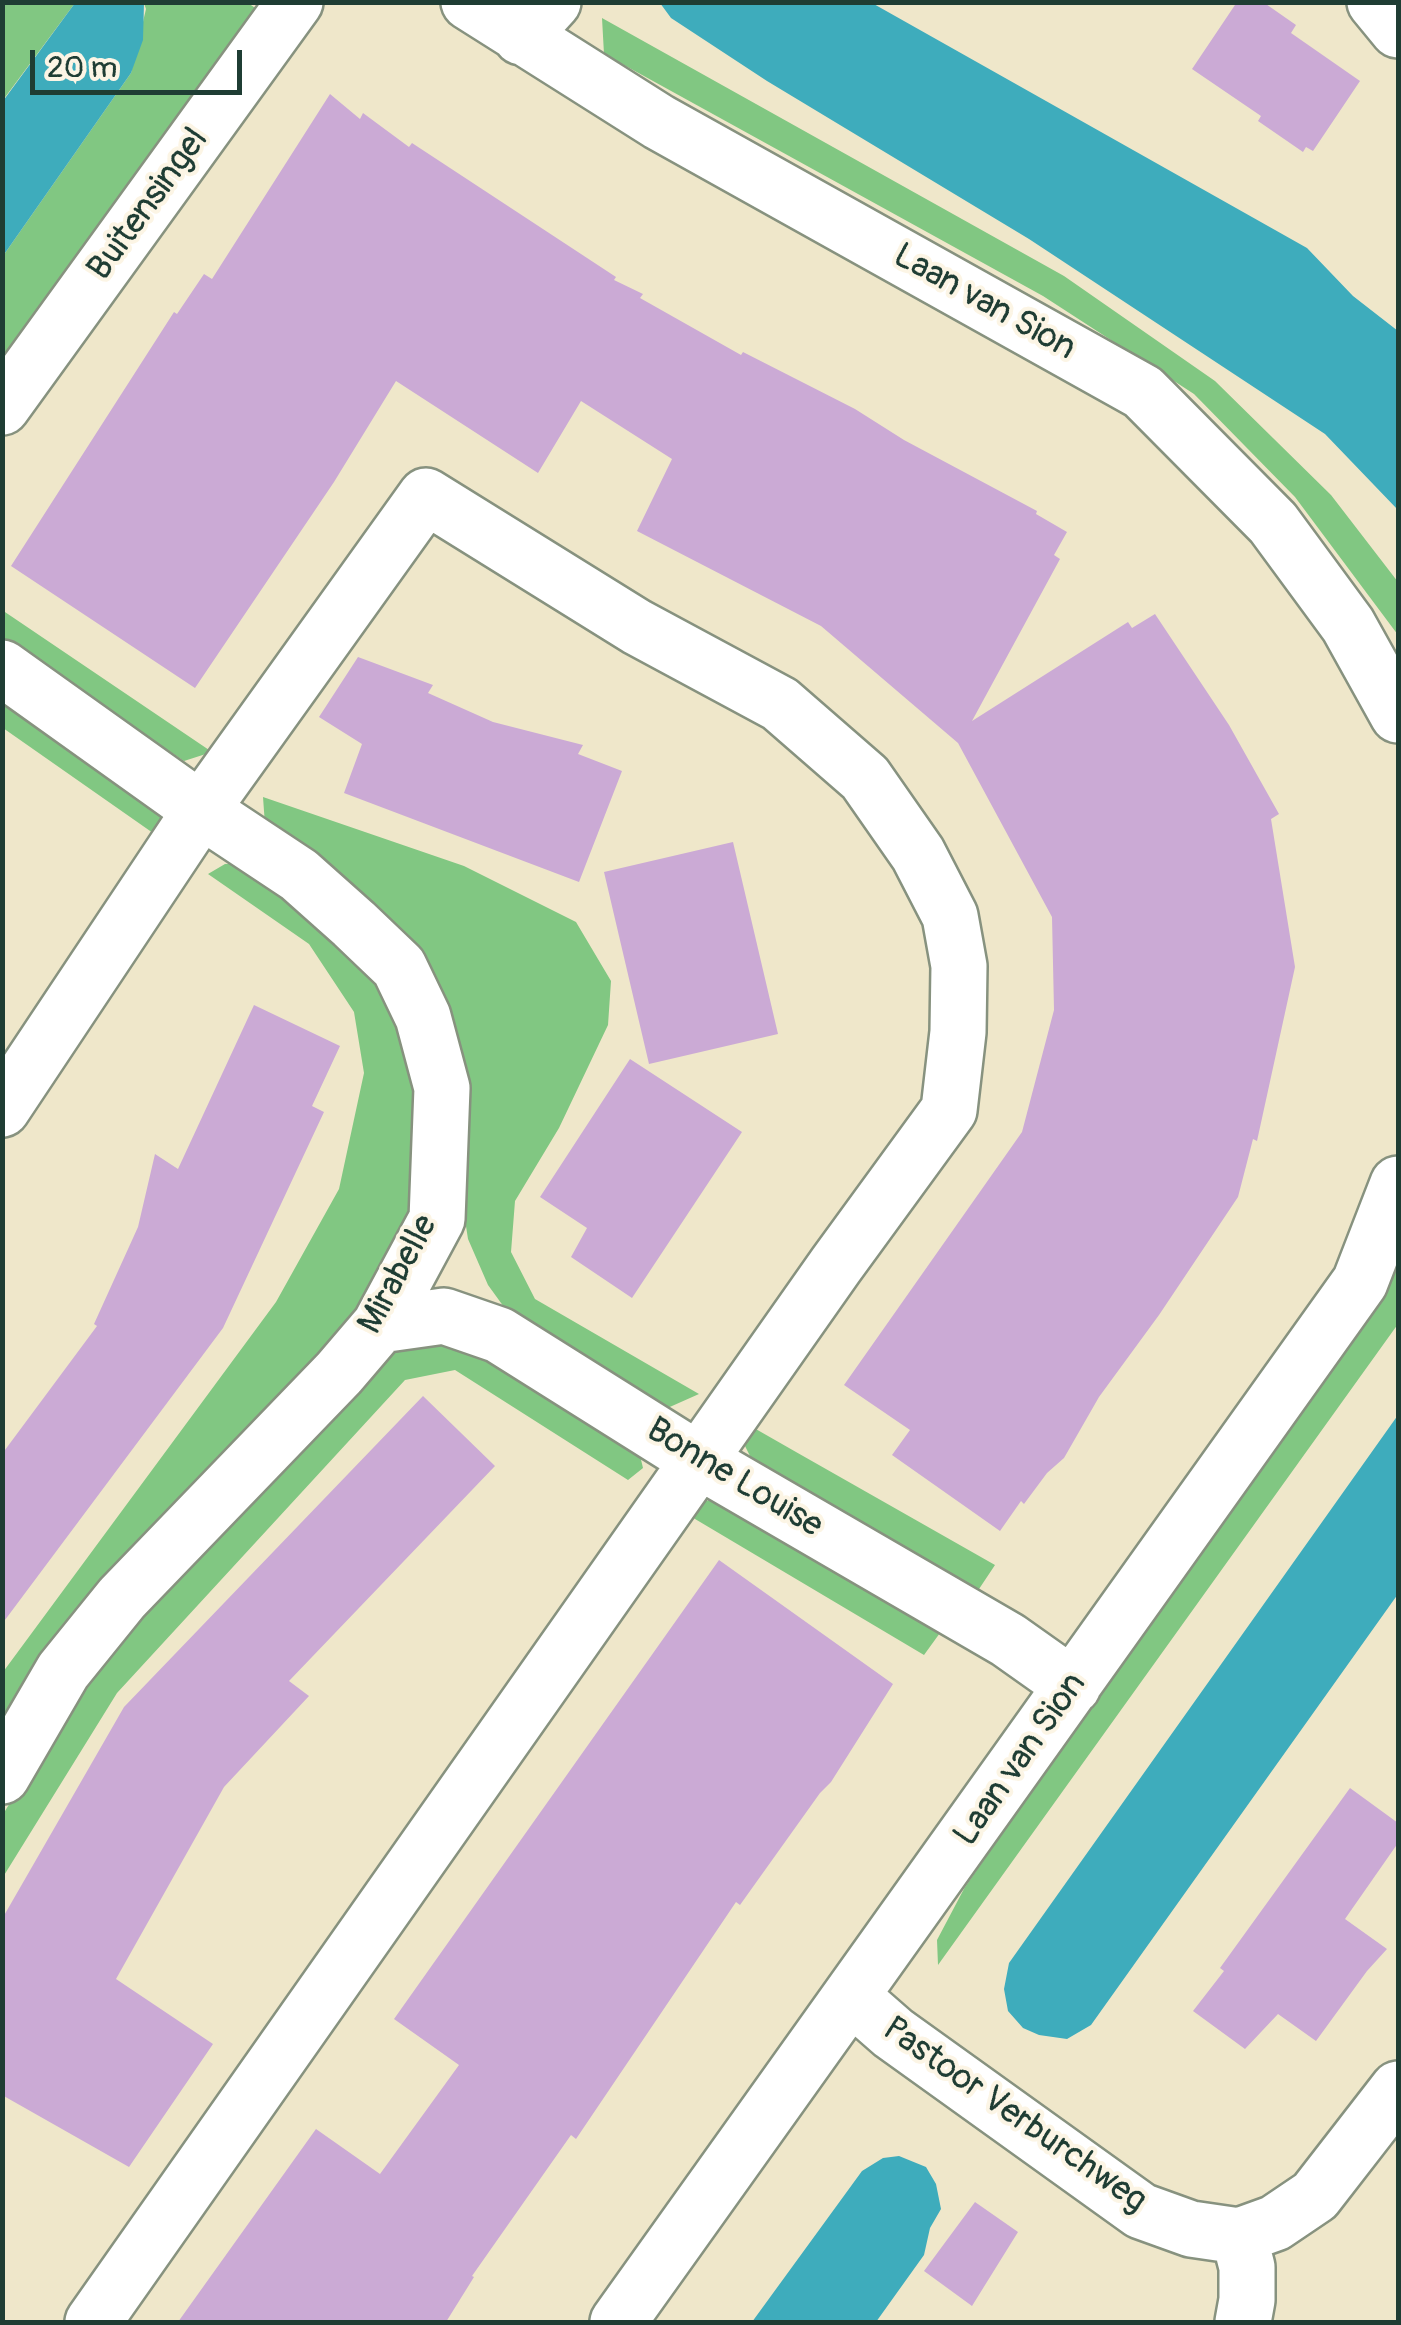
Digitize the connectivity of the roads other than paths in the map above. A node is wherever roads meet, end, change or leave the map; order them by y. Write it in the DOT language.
graph roads {
  1 [pos="295,2"];
  2 [pos="468,2"];
  3 [pos="1375,2"];
  4 [pos="537,20"];
  5 [pos="1398,30"];
  6 [pos="2,406"];
  7 [pos="2,668"];
  8 [pos="1398,715"];
  9 [pos="201,810"];
  10 [pos="2,1109"];
  11 [pos="1398,1184"];
  12 [pos="380,1324"];
  13 [pos="698,1460"];
  14 [pos="1073,1686"];
  15 [pos="2,1776"];
  16 [pos="853,1998"];
  17 [pos="1398,2089"];
  18 [pos="1239,2236"];
  19 [pos="93,2322"];
  20 [pos="618,2322"];
  21 [pos="1243,2322"];
  1 -- 6 [label="street, Buitensingel"];
  2 -- 4 [label="street, Laan van Sion"];
  3 -- 5 [label="street"];
  4 -- 8 [label="street, Laan van Sion"];
  7 -- 9 [label="street, Mirabelle"];
  9 -- 10 [label="street"];
  9 -- 12 [label="street, Mirabelle"];
  9 -- 13 [label="street"];
  11 -- 14 [label="street, Laan van Sion"];
  12 -- 13 [label="street, Bonne Louise"];
  12 -- 15 [label="street, Mirabelle"];
  13 -- 14 [label="street, Bonne Louise"];
  13 -- 19 [label="street"];
  14 -- 16 [label="street, Laan van Sion"];
  16 -- 18 [label="street, Pastoor Verburchweg"];
  16 -- 20 [label="street, Laan van Sion"];
  17 -- 18 [label="street"];
  18 -- 21 [label="street"];
}
